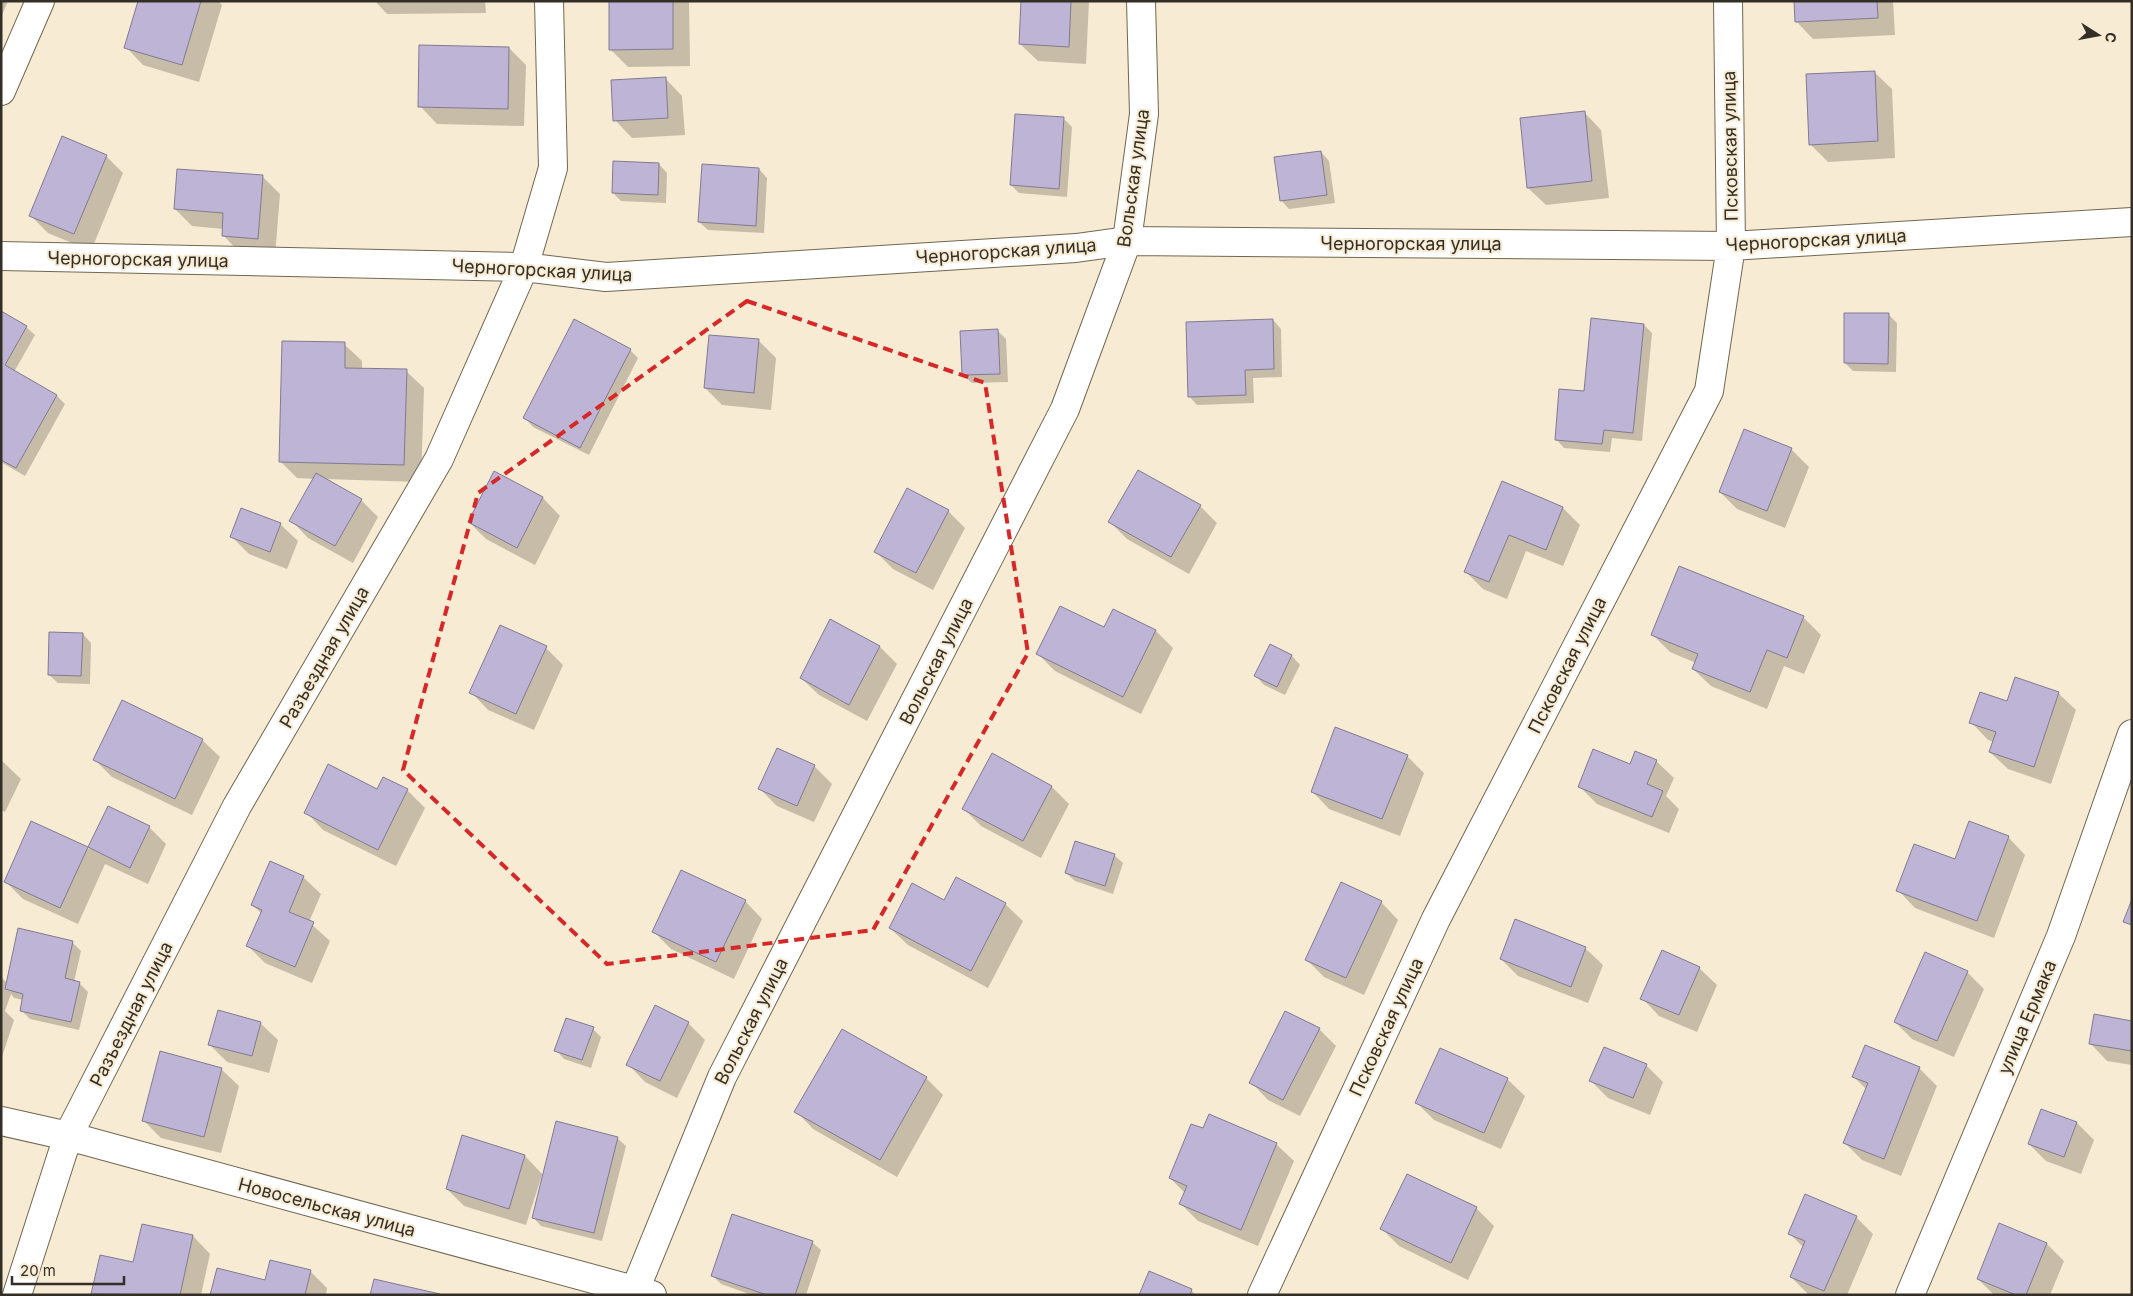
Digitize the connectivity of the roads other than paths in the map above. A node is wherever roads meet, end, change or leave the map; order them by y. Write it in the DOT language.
graph roads {
  1 [pos="40,1"];
  2 [pos="549,1"];
  3 [pos="1141,1"];
  4 [pos="1728,1"];
  5 [pos="1,91"];
  6 [pos="2132,222"];
  7 [pos="1128,241"];
  8 [pos="1731,246"];
  9 [pos="1,256"];
  10 [pos="524,267"];
  11 [pos="2132,734"];
  12 [pos="1,1121"];
  13 [pos="68,1136"];
  14 [pos="640,1293"];
  15 [pos="17,1295"];
  16 [pos="1262,1295"];
  17 [pos="1910,1295"];
  1 -- 5 [label="street"];
  2 -- 10 [label="street, Разъездная улица"];
  3 -- 7 [label="street, Вольская улица"];
  4 -- 8 [label="street, Псковская улица"];
  6 -- 8 [label="street, Черногорская улица"];
  7 -- 8 [label="street, Черногорская улица"];
  7 -- 10 [label="street, Черногорская улица"];
  7 -- 14 [label="street, Вольская улица"];
  8 -- 16 [label="street, Псковская улица"];
  9 -- 10 [label="street, Черногорская улица"];
  10 -- 13 [label="street, Разъездная улица"];
  11 -- 17 [label="street, улица Ермака"];
  12 -- 13 [label="street, Новосельская улица"];
  13 -- 14 [label="street, Новосельская улица"];
  13 -- 15 [label="street, Разъездная улица"];
}
